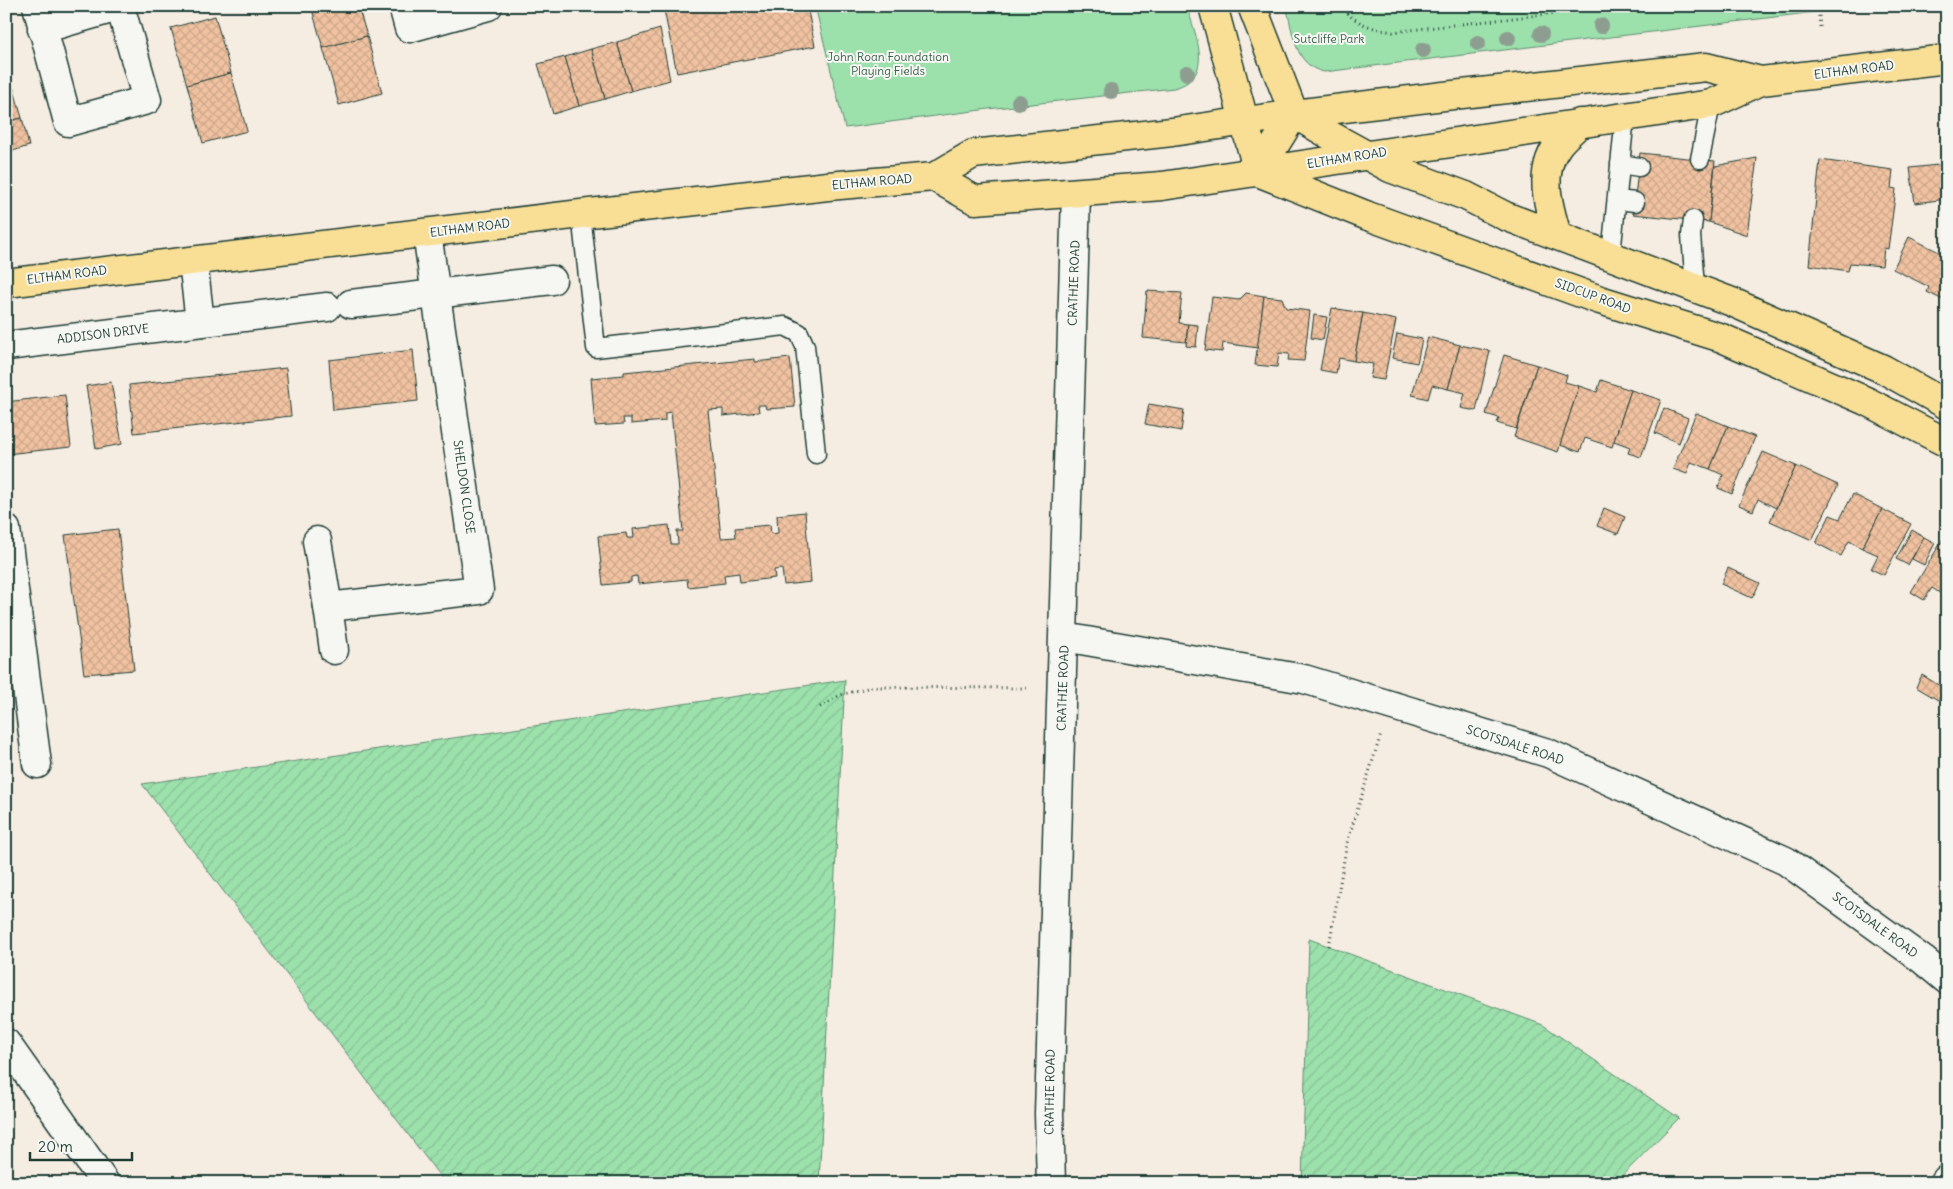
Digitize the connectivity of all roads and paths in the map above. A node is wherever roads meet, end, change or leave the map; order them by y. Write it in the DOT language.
graph roads {
  1 [pos="120,6"];
  2 [pos="403,6"];
  3 [pos="488,6"];
  4 [pos="1213,6"];
  5 [pos="1252,6"];
  6 [pos="1340,6"];
  7 [pos="1616,6"];
  8 [pos="1818,6"];
  9 [pos="39,18"];
  10 [pos="1820,27"];
  11 [pos="1947,59"];
  12 [pos="1760,81"];
  13 [pos="1711,104"];
  14 [pos="1294,114"];
  15 [pos="1625,116"];
  16 [pos="1580,123"];
  17 [pos="1248,134"];
  18 [pos="1364,155"];
  19 [pos="1700,159"];
  20 [pos="1620,164"];
  21 [pos="1639,167"];
  22 [pos="1258,172"];
  23 [pos="934,177"];
  24 [pos="1076,192"];
  25 [pos="1617,200"];
  26 [pos="1635,202"];
  27 [pos="581,214"];
  28 [pos="1693,220"];
  29 [pos="427,233"];
  30 [pos="1557,235"];
  31 [pos="1611,255"];
  32 [pos="193,261"];
  33 [pos="552,280"];
  34 [pos="6,283"];
  35 [pos="1695,287"];
  36 [pos="436,295"];
  37 [pos="200,322"];
  38 [pos="6,346"];
  39 [pos="1947,405"];
  40 [pos="1947,443"];
  41 [pos="816,454"];
  42 [pos="6,529"];
  43 [pos="318,542"];
  44 [pos="328,607"];
  45 [pos="1064,637"];
  46 [pos="334,650"];
  47 [pos="1063,688"];
  48 [pos="1390,705"];
  49 [pos="820,707"];
  50 [pos="37,764"];
  51 [pos="1329,946"];
  52 [pos="1947,980"];
  53 [pos="6,1043"];
  54 [pos="1947,1179"];
  55 [pos="105,1183"];
  56 [pos="1051,1183"];
  57 [pos="1944,1183"];
  1 -- 9 [label="street"];
  1 -- 9 [label="street"];
  2 -- 3 [label="street"];
  4 -- 17 [label="highway"];
  5 -- 14 [label="highway"];
  6 -- 7 [label="path"];
  8 -- 10 [label="path"];
  11 -- 12 [label="highway, ELTHAM ROAD"];
  12 -- 13 [label="highway, ELTHAM ROAD"];
  12 -- 14 [label="highway, ELTHAM ROAD"];
  13 -- 15 [label="highway, ELTHAM ROAD"];
  13 -- 19 [label="lane"];
  14 -- 17 [label="highway, ELTHAM ROAD"];
  14 -- 18 [label="highway"];
  14 -- 22 [label="highway"];
  15 -- 16 [label="highway, ELTHAM ROAD"];
  15 -- 20 [label="lane"];
  16 -- 18 [label="highway, ELTHAM ROAD"];
  16 -- 30 [label="highway"];
  17 -- 22 [label="highway"];
  17 -- 23 [label="highway, ELTHAM ROAD"];
  18 -- 22 [label="highway, ELTHAM ROAD"];
  18 -- 30 [label="highway"];
  20 -- 21 [label="lane"];
  20 -- 25 [label="lane"];
  22 -- 24 [label="highway, ELTHAM ROAD"];
  22 -- 40 [label="highway, SIDCUP ROAD"];
  23 -- 24 [label="highway, ELTHAM ROAD"];
  23 -- 27 [label="highway, ELTHAM ROAD"];
  24 -- 45 [label="street, CRATHIE ROAD"];
  25 -- 26 [label="lane"];
  25 -- 31 [label="lane"];
  27 -- 29 [label="highway, ELTHAM ROAD"];
  27 -- 41 [label="lane"];
  28 -- 35 [label="lane"];
  29 -- 32 [label="highway, ELTHAM ROAD"];
  29 -- 36 [label="street, SHELDON CLOSE"];
  30 -- 31 [label="highway"];
  31 -- 35 [label="highway"];
  32 -- 34 [label="highway, ELTHAM ROAD"];
  32 -- 37 [label="street"];
  33 -- 36 [label="street, ADDISON DRIVE"];
  35 -- 39 [label="highway"];
  36 -- 37 [label="street, ADDISON DRIVE"];
  36 -- 44 [label="street, SHELDON CLOSE"];
  37 -- 38 [label="street, ADDISON DRIVE"];
  42 -- 50 [label="street"];
  43 -- 44 [label="street"];
  44 -- 46 [label="street"];
  45 -- 47 [label="street, CRATHIE ROAD"];
  45 -- 48 [label="street, SCOTSDALE ROAD"];
  47 -- 49 [label="path"];
  47 -- 56 [label="street, CRATHIE ROAD"];
  48 -- 51 [label="path"];
  48 -- 52 [label="street, SCOTSDALE ROAD"];
  53 -- 55 [label="street"];
  54 -- 57 [label="street"];
}
